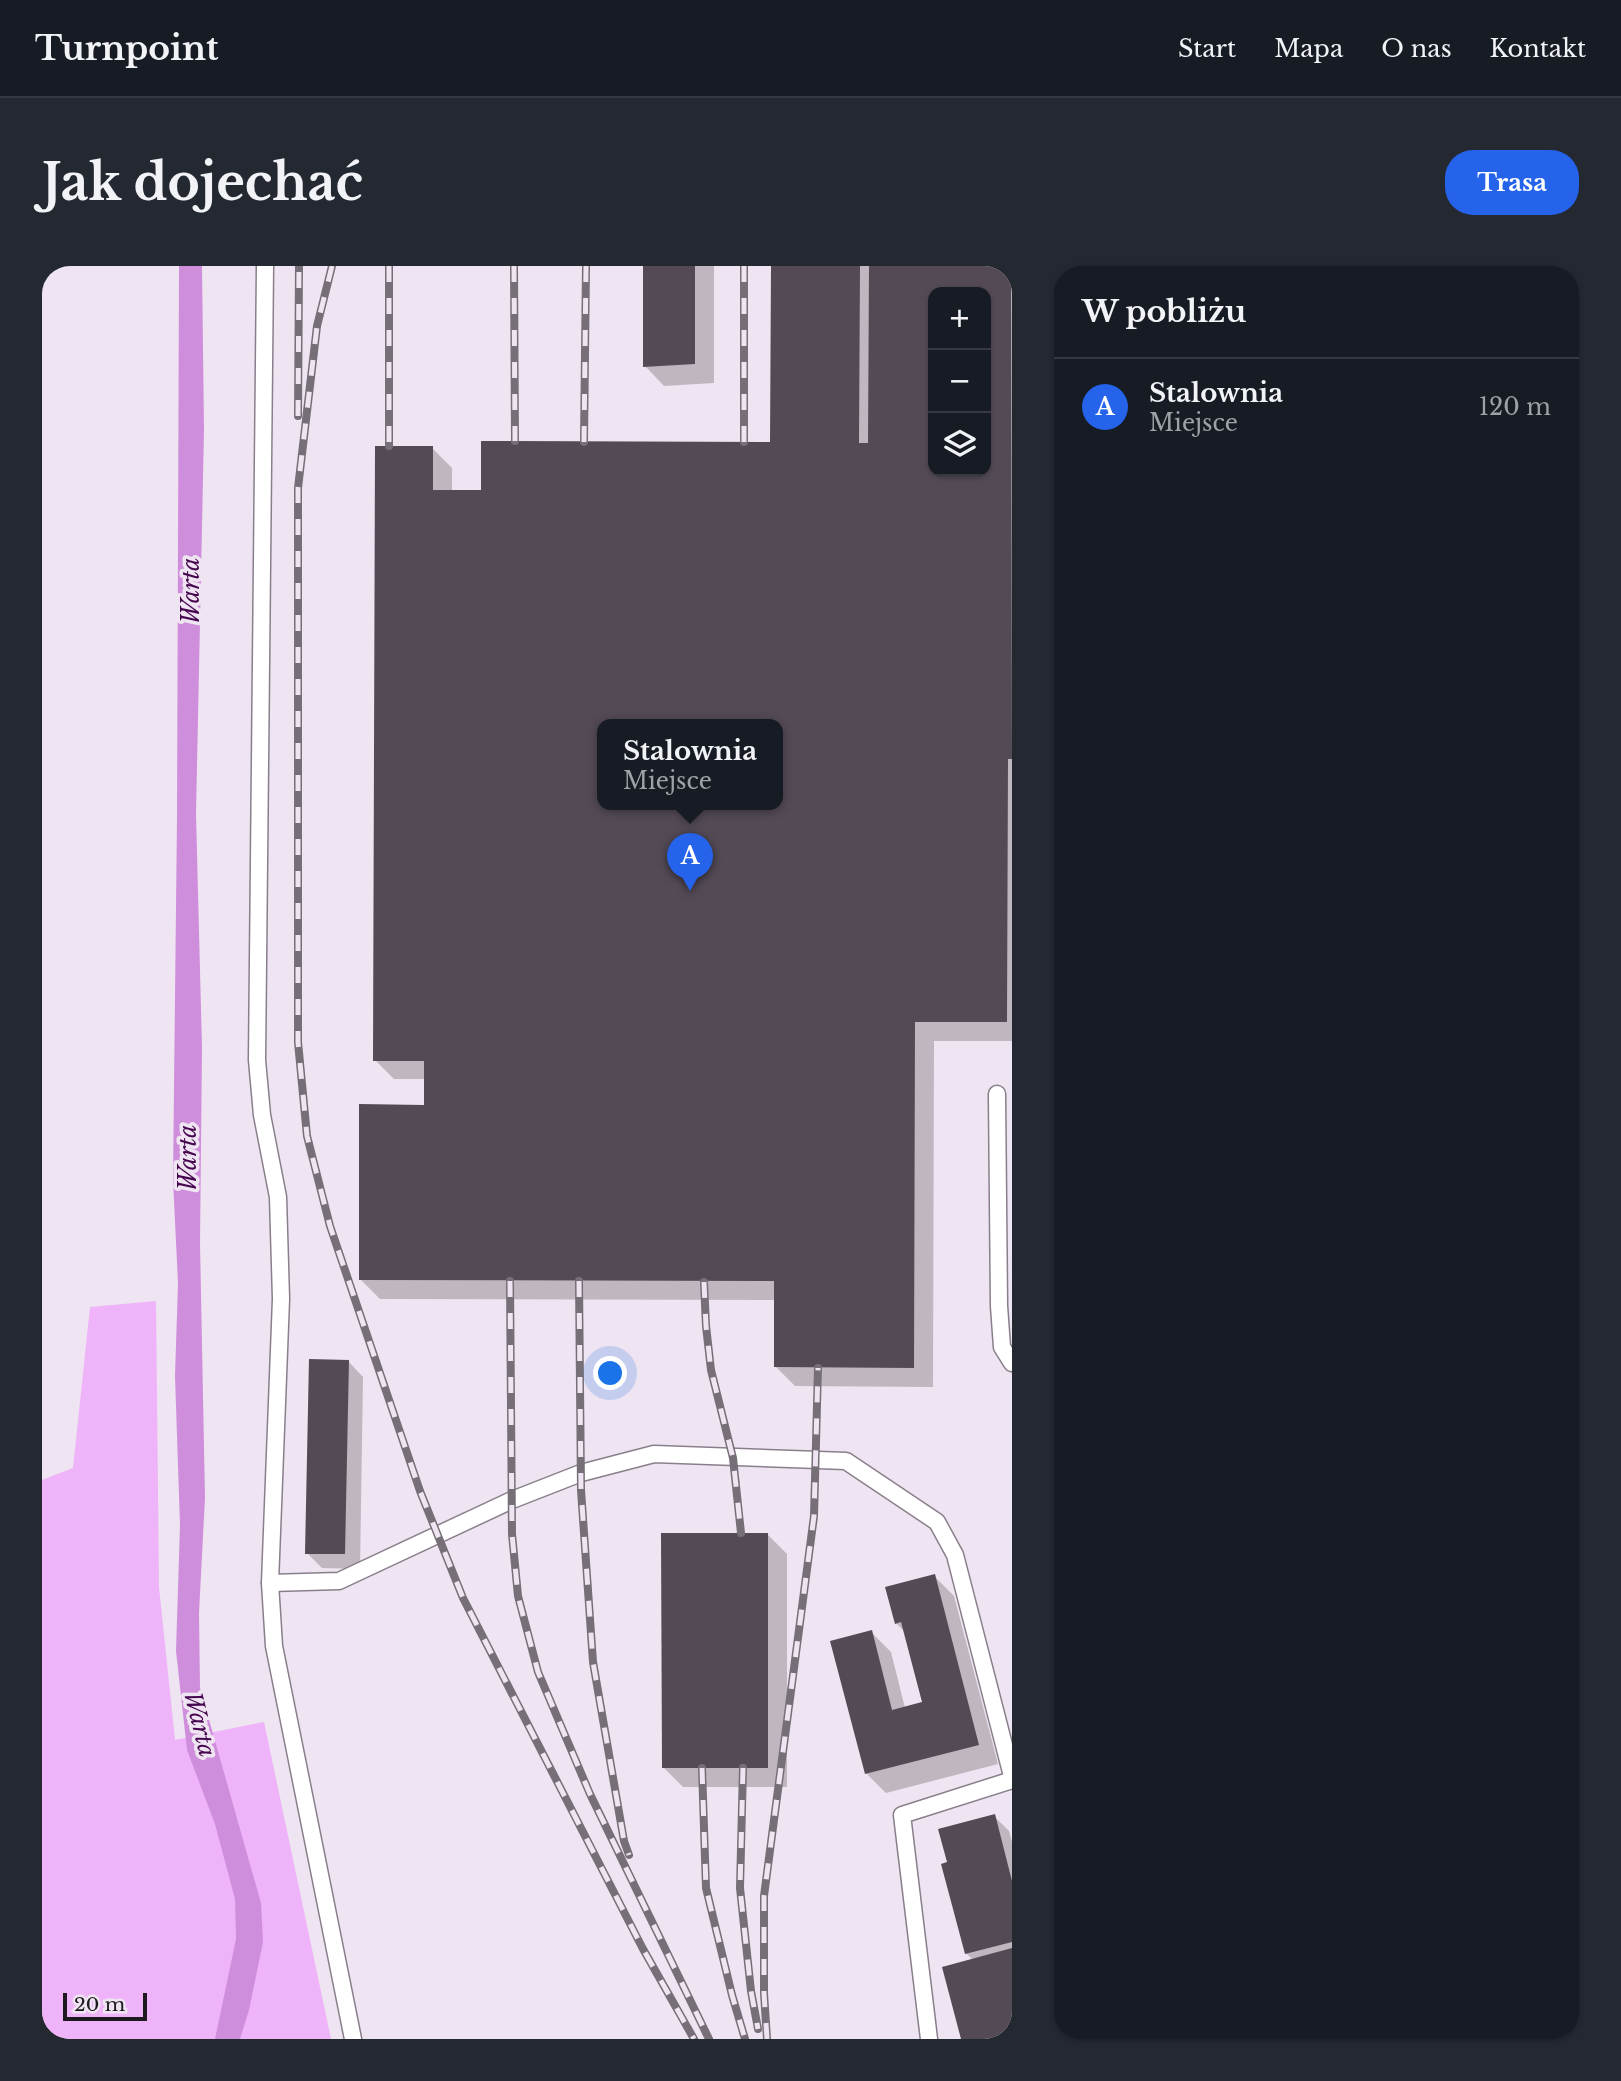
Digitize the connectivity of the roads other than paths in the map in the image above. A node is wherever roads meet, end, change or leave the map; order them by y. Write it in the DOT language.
graph roads {
  1 [pos="265,266"];
  2 [pos="997,1094"];
  3 [pos="1012,1363"];
  4 [pos="270,1583"];
  5 [pos="1012,1778"];
  6 [pos="353,2039"];
  7 [pos="929,2039"];
  1 -- 4 [label="lane"];
  2 -- 3 [label="lane"];
  4 -- 5 [label="lane"];
  4 -- 6 [label="lane"];
  5 -- 7 [label="lane"];
}
